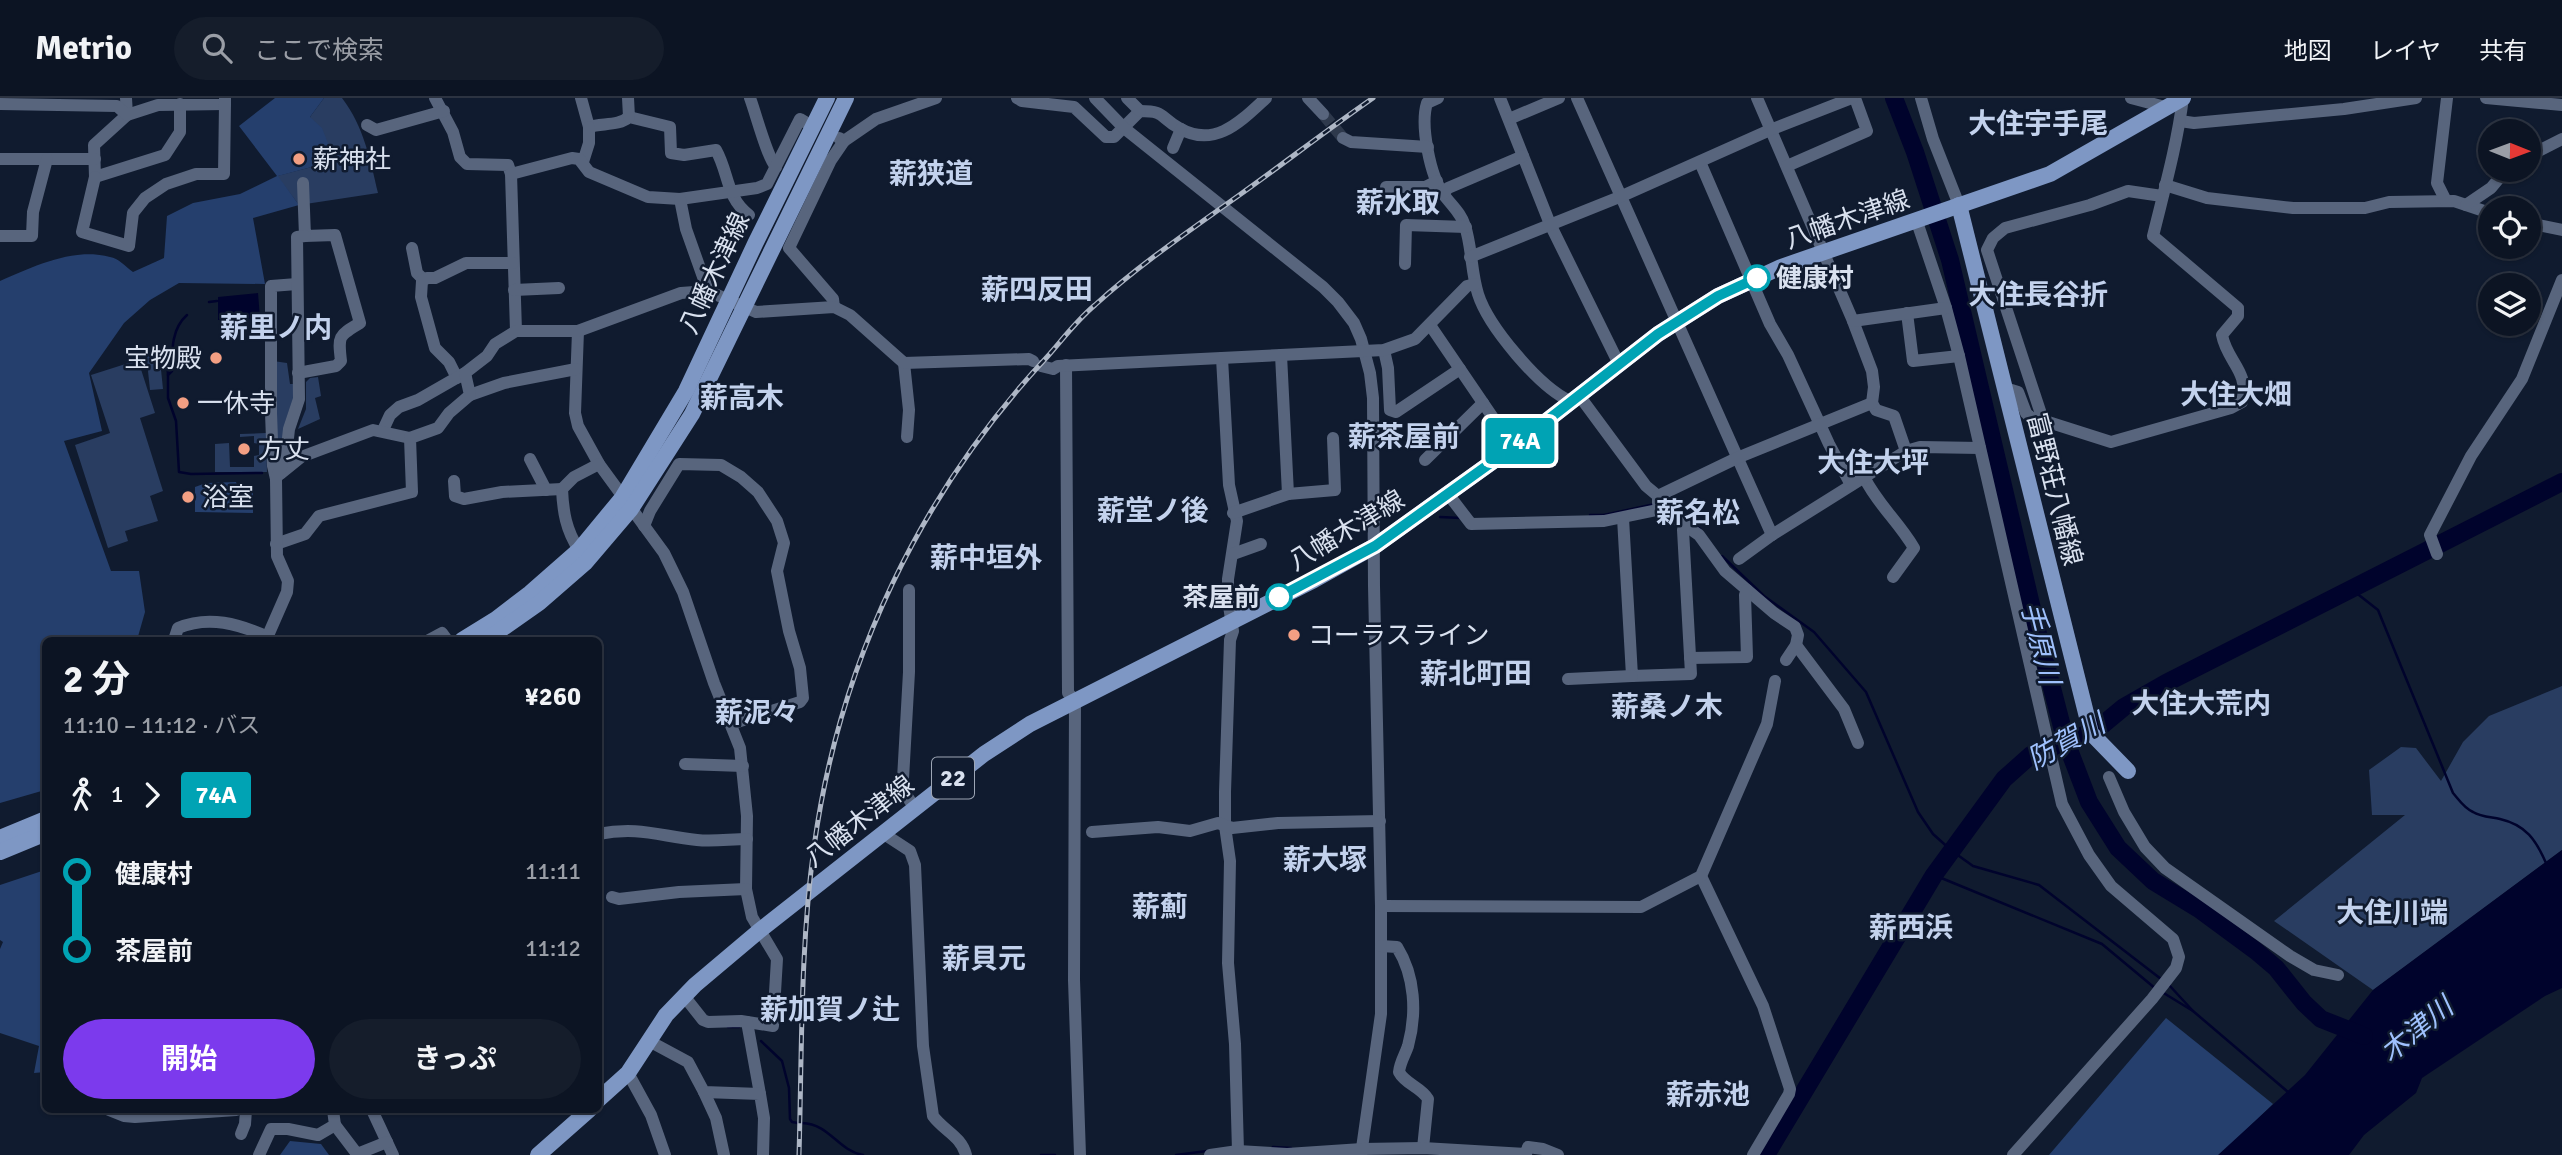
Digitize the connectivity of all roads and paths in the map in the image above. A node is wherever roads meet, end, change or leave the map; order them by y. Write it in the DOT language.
graph roads {
  1 [pos="127,98"];
  2 [pos="435,98"];
  3 [pos="581,98"];
  4 [pos="628,98"];
  5 [pos="750,98"];
  6 [pos="827,98"];
  7 [pos="846,98"];
  8 [pos="936,98"];
  9 [pos="1017,98"];
  10 [pos="1095,98"];
  11 [pos="1128,98"];
  12 [pos="1266,98"];
  13 [pos="1438,98"];
  14 [pos="1500,98"];
  15 [pos="1559,98"];
  16 [pos="1577,98"];
  17 [pos="1757,98"];
  18 [pos="1853,98"];
  19 [pos="1921,98"];
  20 [pos="2131,98"];
  21 [pos="2183,98"];
  22 [pos="2416,98"];
  23 [pos="2448,98"];
  24 [pos="2486,98"];
  25 [pos="1311,99"];
  26 [pos="225,101"];
  27 [pos="0,104"];
  28 [pos="180,104"];
  29 [pos="2562,105"];
  30 [pos="2165,107"];
  31 [pos="444,111"];
  32 [pos="1140,111"];
  33 [pos="1323,114"];
  34 [pos="127,115"];
  35 [pos="629,117"];
  36 [pos="1508,119"];
  37 [pos="2180,121"];
  38 [pos="805,122"];
  39 [pos="367,125"];
  40 [pos="589,127"];
  41 [pos="1124,128"];
  42 [pos="1181,130"];
  43 [pos="1770,130"];
  44 [pos="1343,138"];
  45 [pos="2562,139"];
  46 [pos="1428,147"];
  47 [pos="1173,148"];
  48 [pos="2541,150"];
  49 [pos="1523,156"];
  50 [pos="0,159"];
  51 [pos="47,159"];
  52 [pos="95,159"];
  53 [pos="583,162"];
  54 [pos="1700,162"];
  55 [pos="1787,166"];
  56 [pos="776,167"];
  57 [pos="511,174"];
  58 [pos="95,177"];
  59 [pos="1437,181"];
  60 [pos="2496,182"];
  61 [pos="303,183"];
  62 [pos="1387,187"];
  63 [pos="2164,191"];
  64 [pos="730,193"];
  65 [pos="1443,194"];
  66 [pos="1622,196"];
  67 [pos="680,199"];
  68 [pos="2446,201"];
  69 [pos="2466,205"];
  70 [pos="1954,206"];
  71 [pos="2478,209"];
  72 [pos="749,215"];
  73 [pos="1920,221"];
  74 [pos="1550,224"];
  75 [pos="2541,226"];
  76 [pos="1466,227"];
  77 [pos="2562,230"];
  78 [pos="0,236"];
  79 [pos="304,236"];
  80 [pos="412,248"];
  81 [pos="1822,252"];
  82 [pos="1470,257"];
  83 [pos="513,263"];
  84 [pos="1405,264"];
  85 [pos="423,279"];
  86 [pos="2562,280"];
  87 [pos="1750,281"];
  88 [pos="297,284"];
  89 [pos="1475,284"];
  90 [pos="559,288"];
  91 [pos="514,290"];
  92 [pos="708,291"];
  93 [pos="736,303"];
  94 [pos="834,307"];
  95 [pos="1946,308"];
  96 [pos="1907,313"];
  97 [pos="1676,321"];
  98 [pos="1853,321"];
  99 [pos="1430,324"];
  100 [pos="516,331"];
  101 [pos="579,331"];
  102 [pos="1384,350"];
  103 [pos="1366,352"];
  104 [pos="1281,355"];
  105 [pos="1959,356"];
  106 [pos="1223,358"];
  107 [pos="904,363"];
  108 [pos="1619,364"];
  109 [pos="1066,365"];
  110 [pos="576,369"];
  111 [pos="1460,369"];
  112 [pos="298,373"];
  113 [pos="461,375"];
  114 [pos="2005,388"];
  115 [pos="470,395"];
  116 [pos="1574,398"];
  117 [pos="1872,402"];
  118 [pos="1483,403"];
  119 [pos="2042,416"];
  120 [pos="1820,425"];
  121 [pos="383,430"];
  122 [pos="907,437"];
  123 [pos="410,438"];
  124 [pos="1334,438"];
  125 [pos="1513,447"];
  126 [pos="1980,448"];
  127 [pos="1906,451"];
  128 [pos="1737,458"];
  129 [pos="530,459"];
  130 [pos="1425,460"];
  131 [pos="599,464"];
  132 [pos="278,477"];
  133 [pos="1864,477"];
  134 [pos="454,481"];
  135 [pos="1852,485"];
  136 [pos="562,489"];
  137 [pos="546,490"];
  138 [pos="1288,494"];
  139 [pos="1448,494"];
  140 [pos="627,503"];
  141 [pos="1658,503"];
  142 [pos="1233,513"];
  143 [pos="1623,518"];
  144 [pos="1685,523"];
  145 [pos="644,526"];
  146 [pos="1772,535"];
  147 [pos="276,544"];
  148 [pos="1375,546"];
  149 [pos="1256,549"];
  150 [pos="579,550"];
  151 [pos="1233,554"];
  152 [pos="2438,554"];
  153 [pos="1739,559"];
  154 [pos="1893,577"];
  155 [pos="909,590"];
  156 [pos="1747,590"];
  157 [pos="1232,621"];
  158 [pos="175,637"];
  159 [pos="262,637"];
  160 [pos="268,637"];
  161 [pos="467,637"];
  162 [pos="490,637"];
  163 [pos="1796,645"];
  164 [pos="1690,658"];
  165 [pos="1786,660"];
  166 [pos="1632,676"];
  167 [pos="1568,679"];
  168 [pos="1775,681"];
  169 [pos="1075,700"];
  170 [pos="731,724"];
  171 [pos="1858,743"];
  172 [pos="685,765"];
  173 [pos="743,766"];
  174 [pos="2128,771"];
  175 [pos="2109,777"];
  176 [pos="915,808"];
  177 [pos="42,820"];
  178 [pos="1380,821"];
  179 [pos="1225,826"];
  180 [pos="1092,832"];
  181 [pos="602,833"];
  182 [pos="884,834"];
  183 [pos="42,835"];
  184 [pos="0,838"];
  185 [pos="747,839"];
  186 [pos="0,852"];
  187 [pos="1701,876"];
  188 [pos="746,890"];
  189 [pos="612,897"];
  190 [pos="1381,906"];
  191 [pos="759,931"];
  192 [pos="1381,946"];
  193 [pos="2338,975"];
  194 [pos="684,996"];
  195 [pos="747,1022"];
  196 [pos="649,1041"];
  197 [pos="628,1073"];
  198 [pos="704,1093"];
  199 [pos="760,1094"];
  200 [pos="602,1096"];
  201 [pos="116,1113"];
  202 [pos="193,1113"];
  203 [pos="246,1113"];
  204 [pos="333,1113"];
  205 [pos="373,1113"];
  206 [pos="586,1113"];
  207 [pos="335,1125"];
  208 [pos="241,1134"];
  209 [pos="387,1142"];
  210 [pos="1424,1144"];
  211 [pos="1238,1148"];
  212 [pos="556,1149"];
  213 [pos="1362,1152"];
  214 [pos="1080,1154"];
  215 [pos="259,1155"];
  216 [pos="393,1155"];
  217 [pos="538,1155"];
  218 [pos="665,1155"];
  219 [pos="724,1155"];
  220 [pos="763,1155"];
  221 [pos="966,1155"];
  222 [pos="1210,1155"];
  223 [pos="1558,1155"];
  224 [pos="1753,1155"];
  225 [pos="2013,1155"];
  1 -- 34 [label="street"];
  2 -- 31 [label="street"];
  3 -- 40 [label="street"];
  4 -- 35 [label="street"];
  5 -- 56 [label="street"];
  6 -- 93 [label="main road, 八幡木津線"];
  7 -- 93 [label="main road, 八幡木津線"];
  8 -- 94 [label="street"];
  9 -- 41 [label="street"];
  10 -- 41 [label="street"];
  11 -- 32 [label="street"];
  12 -- 42 [label="street"];
  13 -- 46 [label="street"];
  14 -- 36 [label="street"];
  15 -- 36 [label="street"];
  16 -- 66 [label="street"];
  17 -- 43 [label="street"];
  18 -- 43 [label="street"];
  18 -- 55 [label="street"];
  19 -- 70 [label="street"];
  20 -- 30 [label="street"];
  21 -- 30 [label="main road, 八幡木津線 / 22"];
  21 -- 37 [label="street"];
  22 -- 37 [label="street"];
  23 -- 68 [label="street"];
  24 -- 29 [label="street"];
  25 -- 33 [label="street"];
  26 -- 28 [label="street"];
  26 -- 58 [label="street"];
  27 -- 34 [label="street"];
  28 -- 34 [label="street"];
  28 -- 58 [label="street"];
  30 -- 70 [label="main road, 八幡木津線 / 22"];
  31 -- 39 [label="street"];
  31 -- 57 [label="street"];
  32 -- 41 [label="street"];
  32 -- 42 [label="street"];
  34 -- 52 [label="street"];
  35 -- 40 [label="street"];
  35 -- 64 [label="street"];
  36 -- 49 [label="street"];
  37 -- 63 [label="street"];
  38 -- 56 [label="street"];
  40 -- 53 [label="street"];
  41 -- 103 [label="street"];
  42 -- 47 [label="street"];
  43 -- 54 [label="street"];
  43 -- 55 [label="street"];
  44 -- 46 [label="street"];
  45 -- 48 [label="street"];
  46 -- 59 [label="street"];
  49 -- 65 [label="street"];
  49 -- 74 [label="street"];
  50 -- 51 [label="street"];
  51 -- 52 [label="street"];
  51 -- 78 [label="street"];
  52 -- 58 [label="street"];
  53 -- 57 [label="street"];
  53 -- 67 [label="street"];
  54 -- 66 [label="street"];
  54 -- 87 [label="street"];
  55 -- 81 [label="street"];
  56 -- 64 [label="street"];
  57 -- 83 [label="street"];
  59 -- 62 [label="street"];
  59 -- 65 [label="street"];
  60 -- 69 [label="street"];
  61 -- 79 [label="street"];
  63 -- 68 [label="street"];
  63 -- 119 [label="street"];
  63 -- 119 [label="street"];
  64 -- 67 [label="street"];
  64 -- 72 [label="street"];
  65 -- 76 [label="street"];
  66 -- 74 [label="street"];
  66 -- 97 [label="street"];
  67 -- 92 [label="street"];
  68 -- 69 [label="street"];
  69 -- 71 [label="street"];
  70 -- 73 [label="main road, 八幡木津線 / 22"];
  70 -- 114 [label="main road, 富野荘八幡線"];
  73 -- 81 [label="main road, 八幡木津線 / 22"];
  73 -- 95 [label="street"];
  74 -- 82 [label="street"];
  74 -- 108 [label="street"];
  75 -- 77 [label="street"];
  76 -- 82 [label="street"];
  76 -- 84 [label="street"];
  79 -- 88 [label="street"];
  79 -- 112 [label="street"];
  80 -- 85 [label="street"];
  81 -- 87 [label="main road, 八幡木津線 / 22"];
  81 -- 98 [label="street"];
  82 -- 89 [label="street"];
  83 -- 85 [label="street"];
  83 -- 91 [label="street"];
  85 -- 113 [label="street"];
  86 -- 152 [label="street"];
  87 -- 97 [label="main road, 八幡木津線 / 22"];
  87 -- 120 [label="street"];
  88 -- 112 [label="street"];
  88 -- 132 [label="street"];
  89 -- 99 [label="street"];
  89 -- 116 [label="street"];
  90 -- 91 [label="street"];
  91 -- 100 [label="street"];
  92 -- 93 [label="street"];
  92 -- 101 [label="street"];
  93 -- 94 [label="street"];
  93 -- 140 [label="main road, 八幡木津線"];
  94 -- 107 [label="street"];
  95 -- 96 [label="street"];
  95 -- 105 [label="street"];
  96 -- 98 [label="street"];
  96 -- 105 [label="street"];
  97 -- 108 [label="main road, 八幡木津線 / 22"];
  97 -- 128 [label="street"];
  98 -- 117 [label="street"];
  99 -- 102 [label="street"];
  99 -- 111 [label="street"];
  100 -- 101 [label="street"];
  100 -- 113 [label="street"];
  101 -- 110 [label="street"];
  102 -- 103 [label="street"];
  102 -- 111 [label="street"];
  103 -- 104 [label="street"];
  103 -- 148 [label="street"];
  104 -- 106 [label="street"];
  104 -- 138 [label="street"];
  105 -- 126 [label="street"];
  106 -- 109 [label="street"];
  106 -- 142 [label="street"];
  107 -- 109 [label="street"];
  107 -- 122 [label="street"];
  108 -- 116 [label="main road, 八幡木津線 / 22"];
  109 -- 169 [label="street"];
  110 -- 115 [label="street"];
  110 -- 131 [label="street"];
  111 -- 118 [label="street"];
  112 -- 132 [label="street"];
  113 -- 115 [label="street"];
  113 -- 121 [label="street"];
  114 -- 119 [label="street"];
  114 -- 174 [label="main road, 富野荘八幡線"];
  115 -- 123 [label="street"];
  116 -- 125 [label="main road, 八幡木津線 / 22"];
  116 -- 141 [label="street"];
  117 -- 120 [label="street"];
  117 -- 127 [label="street"];
  118 -- 125 [label="street"];
  118 -- 130 [label="street"];
  120 -- 128 [label="street"];
  120 -- 135 [label="street"];
  121 -- 123 [label="street"];
  121 -- 132 [label="street"];
  123 -- 147 [label="street"];
  124 -- 138 [label="street"];
  125 -- 139 [label="main road, 八幡木津線 / 22"];
  126 -- 127 [label="street"];
  126 -- 225 [label="street"];
  127 -- 133 [label="street"];
  128 -- 141 [label="street"];
  128 -- 146 [label="street"];
  129 -- 137 [label="street"];
  131 -- 136 [label="street"];
  131 -- 140 [label="street"];
  132 -- 147 [label="street"];
  133 -- 135 [label="street"];
  133 -- 154 [label="street"];
  134 -- 137 [label="street"];
  135 -- 146 [label="street"];
  136 -- 137 [label="street"];
  136 -- 150 [label="street"];
  138 -- 142 [label="street"];
  139 -- 143 [label="street"];
  139 -- 148 [label="main road, 八幡木津線 / 22"];
  140 -- 145 [label="street"];
  140 -- 150 [label="main road, 八幡木津線"];
  140 -- 162 [label="main road, 八幡木津線"];
  141 -- 143 [label="street"];
  141 -- 144 [label="street"];
  142 -- 151 [label="street"];
  143 -- 166 [label="street"];
  144 -- 156 [label="street"];
  144 -- 164 [label="street"];
  145 -- 170 [label="street"];
  145 -- 170 [label="street"];
  146 -- 153 [label="street"];
  147 -- 160 [label="street"];
  148 -- 157 [label="main road, 八幡木津線 / 22"];
  148 -- 178 [label="street"];
  149 -- 151 [label="street"];
  150 -- 161 [label="main road, 八幡木津線"];
  151 -- 157 [label="street"];
  155 -- 176 [label="street"];
  156 -- 163 [label="street"];
  156 -- 164 [label="street"];
  157 -- 169 [label="main road, 八幡木津線 / 22"];
  157 -- 179 [label="street"];
  158 -- 159 [label="street"];
  163 -- 165 [label="street"];
  163 -- 171 [label="street"];
  164 -- 166 [label="street"];
  166 -- 167 [label="street"];
  168 -- 187 [label="street"];
  169 -- 176 [label="main road, 八幡木津線 / 22"];
  169 -- 214 [label="street"];
  170 -- 173 [label="street"];
  172 -- 173 [label="street"];
  173 -- 185 [label="street"];
  175 -- 193 [label="street"];
  176 -- 182 [label="main road, 八幡木津線 / 22"];
  177 -- 184 [label="main road"];
  178 -- 179 [label="street"];
  178 -- 190 [label="street"];
  179 -- 180 [label="street"];
  179 -- 211 [label="street"];
  181 -- 185 [label="street"];
  182 -- 191 [label="main road, 八幡木津線 / 22"];
  182 -- 221 [label="street"];
  183 -- 186 [label="main road"];
  185 -- 188 [label="street"];
  187 -- 190 [label="street"];
  187 -- 224 [label="street"];
  188 -- 189 [label="street"];
  188 -- 191 [label="street"];
  190 -- 192 [label="street"];
  191 -- 194 [label="main road, 八幡木津線 / 22"];
  191 -- 195 [label="street"];
  192 -- 210 [label="street"];
  192 -- 213 [label="street"];
  194 -- 195 [label="street"];
  194 -- 196 [label="main road, 八幡木津線 / 22"];
  195 -- 199 [label="street"];
  196 -- 197 [label="main road, 八幡木津線 / 22"];
  196 -- 198 [label="street"];
  197 -- 200 [label="main road, 八幡木津線 / 22"];
  197 -- 218 [label="street"];
  198 -- 199 [label="street"];
  198 -- 219 [label="street"];
  199 -- 220 [label="street"];
  201 -- 202 [label="street"];
  203 -- 208 [label="street"];
  204 -- 207 [label="street"];
  205 -- 209 [label="street"];
  206 -- 212 [label="main road"];
  207 -- 209 [label="street"];
  207 -- 215 [label="street"];
  209 -- 216 [label="street"];
  210 -- 213 [label="street"];
  210 -- 223 [label="street"];
  211 -- 213 [label="street"];
  211 -- 222 [label="street"];
  212 -- 217 [label="main road"];
}
